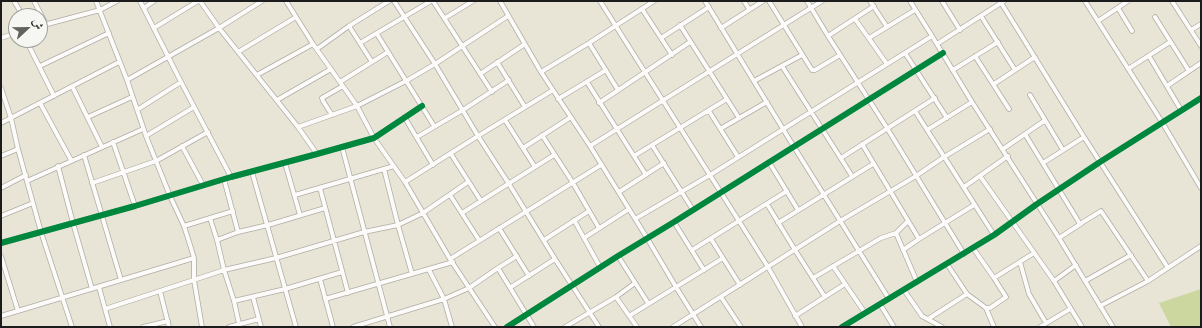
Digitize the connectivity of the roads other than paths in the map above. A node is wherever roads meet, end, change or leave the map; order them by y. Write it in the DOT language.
graph roads {
  1 [pos="96,1"];
  2 [pos="116,1"];
  3 [pos="140,1"];
  4 [pos="154,1"];
  5 [pos="199,1"];
  6 [pos="262,1"];
  7 [pos="286,1"];
  8 [pos="389,1"];
  9 [pos="394,1"];
  10 [pos="432,1"];
  11 [pos="462,1"];
  12 [pos="473,1"];
  13 [pos="500,1"];
  14 [pos="600,1"];
  15 [pos="654,1"];
  16 [pos="705,1"];
  17 [pos="744,1"];
  18 [pos="763,1"];
  19 [pos="769,1"];
  20 [pos="808,1"];
  21 [pos="822,1"];
  22 [pos="870,1"];
  23 [pos="910,1"];
  24 [pos="949,1"];
  25 [pos="1085,1"];
  26 [pos="1128,1"];
  27 [pos="1172,1"];
  28 [pos="1001,2"];
  29 [pos="943,3"];
  30 [pos="465,6"];
  31 [pos="874,6"];
  32 [pos="144,8"];
  33 [pos="709,8"];
  34 [pos="812,8"];
  35 [pos="1118,8"];
  36 [pos="642,9"];
  37 [pos="749,9"];
  38 [pos="100,10"];
  39 [pos="915,10"];
  40 [pos="508,16"];
  41 [pos="981,16"];
  42 [pos="296,17"];
  43 [pos="405,17"];
  44 [pos="1155,17"];
  45 [pos="445,18"];
  46 [pos="855,19"];
  47 [pos="1098,21"];
  48 [pos="48,23"];
  49 [pos="1201,24"];
  50 [pos="680,25"];
  51 [pos="784,25"];
  52 [pos="349,26"];
  53 [pos="616,26"];
  54 [pos="154,28"];
  55 [pos="219,28"];
  56 [pos="721,28"];
  57 [pos="887,28"];
  58 [pos="960,30"];
  59 [pos="1191,30"];
  60 [pos="1132,31"];
  61 [pos="109,33"];
  62 [pos="376,34"];
  63 [pos="828,36"];
  64 [pos="932,36"];
  65 [pos="661,38"];
  66 [pos="869,38"];
  67 [pos="690,42"];
  68 [pos="998,42"];
  69 [pos="1170,42"];
  70 [pos="360,43"];
  71 [pos="589,43"];
  72 [pos="313,44"];
  73 [pos="525,44"];
  74 [pos="937,44"];
  75 [pos="462,46"];
  76 [pos="1201,46"];
  77 [pos="30,48"];
  78 [pos="317,49"];
  79 [pos="238,52"];
  80 [pos="388,52"];
  81 [pos="905,53"];
  82 [pos="943,53"];
  83 [pos="737,54"];
  84 [pos="802,54"];
  85 [pos="672,55"];
  86 [pos="840,55"];
  87 [pos="169,56"];
  88 [pos="975,56"];
  89 [pos="1148,56"];
  90 [pos="1035,57"];
  91 [pos="119,62"];
  92 [pos="372,62"];
  93 [pos="497,62"];
  94 [pos="1201,63"];
  95 [pos="435,64"];
  96 [pos="887,64"];
  97 [pos="40,66"];
  98 [pos="782,66"];
  99 [pos="331,69"];
  100 [pos="916,69"];
  101 [pos="1128,69"];
  102 [pos="606,70"];
  103 [pos="953,70"];
  104 [pos="1015,70"];
  105 [pos="709,71"];
  106 [pos="1189,71"];
  107 [pos="541,72"];
  108 [pos="645,72"];
  109 [pos="480,74"];
  110 [pos="257,75"];
  111 [pos="127,80"];
  112 [pos="509,80"];
  113 [pos="406,81"];
  114 [pos="754,81"];
  115 [pos="181,82"];
  116 [pos="587,82"];
  117 [pos="858,83"];
  118 [pos="342,84"];
  119 [pos="994,84"];
  120 [pos="72,86"];
  121 [pos="1167,86"];
  122 [pos="1,88"];
  123 [pos="553,90"];
  124 [pos="618,90"];
  125 [pos="492,92"];
  126 [pos="54,96"];
  127 [pos="1030,96"];
  128 [pos="2,97"];
  129 [pos="132,97"];
  130 [pos="935,98"];
  131 [pos="1201,98"];
  132 [pos="558,99"];
  133 [pos="727,99"];
  134 [pos="276,100"];
  135 [pos="664,100"];
  136 [pos="869,100"];
  137 [pos="766,102"];
  138 [pos="972,102"];
  139 [pos="40,103"];
  140 [pos="599,103"];
  141 [pos="357,106"];
  142 [pos="422,106"];
  143 [pos="194,107"];
  144 [pos="525,107"];
  145 [pos="1009,109"];
  146 [pos="137,110"];
  147 [pos="463,110"];
  148 [pos="1181,110"];
  149 [pos="709,111"];
  150 [pos="915,111"];
  151 [pos="811,112"];
  152 [pos="332,115"];
  153 [pos="88,116"];
  154 [pos="571,117"];
  155 [pos="10,118"];
  156 [pos="405,118"];
  157 [pos="739,118"];
  158 [pos="947,118"];
  159 [pos="504,120"];
  160 [pos="1044,121"];
  161 [pos="1162,122"];
  162 [pos="1,123"];
  163 [pos="434,126"];
  164 [pos="298,127"];
  165 [pos="887,128"];
  166 [pos="143,129"];
  167 [pos="680,129"];
  168 [pos="720,129"];
  169 [pos="783,129"];
  170 [pos="822,129"];
  171 [pos="990,129"];
  172 [pos="616,130"];
  173 [pos="927,130"];
  174 [pos="208,132"];
  175 [pos="1025,134"];
  176 [pos="542,135"];
  177 [pos="146,136"];
  178 [pos="478,136"];
  179 [pos="417,137"];
  180 [pos="1084,137"];
  181 [pos="374,138"];
  182 [pos="113,142"];
  183 [pos="862,144"];
  184 [pos="652,145"];
  185 [pos="182,146"];
  186 [pos="590,146"];
  187 [pos="102,147"];
  188 [pos="342,147"];
  189 [pos="794,147"];
  190 [pos="523,148"];
  191 [pos="18,149"];
  192 [pos="1003,149"];
  193 [pos="1063,150"];
  194 [pos="317,154"];
  195 [pos="451,154"];
  196 [pos="84,155"];
  197 [pos="554,155"];
  198 [pos="1,156"];
  199 [pos="634,156"];
  200 [pos="1008,156"];
  201 [pos="738,157"];
  202 [pos="944,157"];
  203 [pos="841,158"];
  204 [pos="71,160"];
  205 [pos="156,161"];
  206 [pos="769,162"];
  207 [pos="1100,162"];
  208 [pos="285,163"];
  209 [pos="664,163"];
  210 [pos="1042,163"];
  211 [pos="873,164"];
  212 [pos="433,165"];
  213 [pos="601,165"];
  214 [pos="58,166"];
  215 [pos="394,166"];
  216 [pos="535,168"];
  217 [pos="384,169"];
  218 [pos="124,172"];
  219 [pos="252,172"];
  220 [pos="646,175"];
  221 [pos="710,175"];
  222 [pos="26,176"];
  223 [pos="852,176"];
  224 [pos="916,176"];
  225 [pos="980,176"];
  226 [pos="231,177"];
  227 [pos="224,179"];
  228 [pos="350,179"];
  229 [pos="27,181"];
  230 [pos="405,182"];
  231 [pos="468,182"];
  232 [pos="573,183"];
  233 [pos="92,184"];
  234 [pos="509,184"];
  235 [pos="203,185"];
  236 [pos="964,187"];
  237 [pos="1,188"];
  238 [pos="320,188"];
  239 [pos="1201,188"];
  240 [pos="1058,190"];
  241 [pos="787,191"];
  242 [pos="619,192"];
  243 [pos="681,192"];
  244 [pos="721,192"];
  245 [pos="890,192"];
  246 [pos="824,194"];
  247 [pos="295,195"];
  248 [pos="170,196"];
  249 [pos="450,196"];
  250 [pos="481,201"];
  251 [pos="33,203"];
  252 [pos="767,204"];
  253 [pos="1037,204"];
  254 [pos="974,205"];
  255 [pos="135,206"];
  256 [pos="325,208"];
  257 [pos="629,209"];
  258 [pos="233,210"];
  259 [pos="693,210"];
  260 [pos="798,210"];
  261 [pos="589,211"];
  262 [pos="1101,211"];
  263 [pos="526,212"];
  264 [pos="423,213"];
  265 [pos="462,213"];
  266 [pos="102,215"];
  267 [pos="300,215"];
  268 [pos="1,216"];
  269 [pos="210,218"];
  270 [pos="635,219"];
  271 [pos="574,220"];
  272 [pos="738,221"];
  273 [pos="840,221"];
  274 [pos="908,221"];
  275 [pos="1012,221"];
  276 [pos="674,222"];
  277 [pos="946,222"];
  278 [pos="73,223"];
  279 [pos="778,223"];
  280 [pos="398,225"];
  281 [pos="184,226"];
  282 [pos="268,226"];
  283 [pos="499,228"];
  284 [pos="599,228"];
  285 [pos="41,232"];
  286 [pos="238,232"];
  287 [pos="364,232"];
  288 [pos="896,233"];
  289 [pos="994,235"];
  290 [pos="584,238"];
  291 [pos="647,238"];
  292 [pos="1059,238"];
  293 [pos="711,239"];
  294 [pos="920,239"];
  295 [pos="217,240"];
  296 [pos="334,240"];
  297 [pos="479,240"];
  298 [pos="544,240"];
  299 [pos="1,243"];
  300 [pos="1201,246"];
  301 [pos="973,248"];
  302 [pos="692,250"];
  303 [pos="795,250"];
  304 [pos="903,250"];
  305 [pos="859,251"];
  306 [pos="1034,253"];
  307 [pos="964,254"];
  308 [pos="1131,255"];
  309 [pos="1,256"];
  310 [pos="517,256"];
  311 [pos="618,256"];
  312 [pos="194,258"];
  313 [pos="276,258"];
  314 [pos="723,258"];
  315 [pos="555,259"];
  316 [pos="452,260"];
  317 [pos="1020,262"];
  318 [pos="947,264"];
  319 [pos="1076,265"];
  320 [pos="833,266"];
  321 [pos="600,267"];
  322 [pos="768,267"];
  323 [pos="498,268"];
  324 [pos="1168,268"];
  325 [pos="224,270"];
  326 [pos="429,270"];
  327 [pos="704,270"];
  328 [pos="342,272"];
  329 [pos="412,274"];
  330 [pos="529,276"];
  331 [pos="320,278"];
  332 [pos="813,278"];
  333 [pos="994,278"];
  334 [pos="121,280"];
  335 [pos="194,280"];
  336 [pos="1054,281"];
  337 [pos="1085,281"];
  338 [pos="1148,281"];
  339 [pos="917,282"];
  340 [pos="635,283"];
  341 [pos="378,284"];
  342 [pos="845,284"];
  343 [pos="740,285"];
  344 [pos="572,286"];
  345 [pos="99,287"];
  346 [pos="676,287"];
  347 [pos="469,288"];
  348 [pos="511,288"];
  349 [pos="92,289"];
  350 [pos="285,289"];
  351 [pos="904,290"];
  352 [pos="160,291"];
  353 [pos="348,293"];
  354 [pos="967,294"];
  355 [pos="253,297"];
  356 [pos="616,297"];
  357 [pos="721,297"];
  358 [pos="825,297"];
  359 [pos="62,298"];
  360 [pos="444,299"];
  361 [pos="889,299"];
  362 [pos="326,300"];
  363 [pos="234,301"];
  364 [pos="648,304"];
  365 [pos="880,304"];
  366 [pos="1100,306"];
  367 [pos="986,308"];
  368 [pos="105,309"];
  369 [pos="1070,309"];
  370 [pos="18,311"];
  371 [pos="590,312"];
  372 [pos="865,313"];
  373 [pos="527,315"];
  374 [pos="693,315"];
  375 [pos="1,316"];
  376 [pos="629,316"];
  377 [pos="795,316"];
  378 [pos="387,317"];
  379 [pos="259,319"];
  380 [pos="928,319"];
  381 [pos="168,321"];
  382 [pos="1046,323"];
  383 [pos="239,324"];
  384 [pos="72,327"];
  385 [pos="110,327"];
  386 [pos="145,327"];
  387 [pos="169,327"];
  388 [pos="202,327"];
  389 [pos="229,327"];
  390 [pos="261,327"];
  391 [pos="296,327"];
  392 [pos="333,327"];
  393 [pos="353,327"];
  394 [pos="390,327"];
  395 [pos="452,327"];
  396 [pos="495,327"];
  397 [pos="507,327"];
  398 [pos="534,327"];
  399 [pos="565,327"];
  400 [pos="599,327"];
  401 [pos="637,327"];
  402 [pos="673,327"];
  403 [pos="701,327"];
  404 [pos="741,327"];
  405 [pos="802,327"];
  406 [pos="842,327"];
  407 [pos="894,327"];
  408 [pos="942,327"];
  409 [pos="994,327"];
  410 [pos="1040,327"];
  411 [pos="1082,327"];
  412 [pos="1113,327"];
  1 -- 38 [label="street"];
  2 -- 38 [label="street"];
  3 -- 32 [label="street"];
  4 -- 32 [label="street"];
  5 -- 54 [label="street"];
  5 -- 55 [label="street"];
  6 -- 55 [label="street"];
  7 -- 42 [label="street"];
  8 -- 52 [label="street"];
  9 -- 43 [label="street"];
  10 -- 43 [label="street"];
  10 -- 45 [label="street"];
  11 -- 30 [label="street"];
  12 -- 30 [label="street"];
  13 -- 40 [label="street"];
  14 -- 53 [label="street"];
  15 -- 36 [label="street"];
  16 -- 33 [label="street"];
  17 -- 37 [label="street"];
  18 -- 37 [label="street"];
  19 -- 51 [label="street"];
  20 -- 34 [label="street"];
  21 -- 34 [label="street"];
  22 -- 31 [label="street"];
  23 -- 39 [label="street"];
  24 -- 29 [label="street"];
  25 -- 47 [label="street"];
  26 -- 35 [label="street"];
  27 -- 59 [label="street"];
  28 -- 41 [label="street"];
  28 -- 90 [label="street"];
  29 -- 58 [label="street"];
  30 -- 45 [label="street"];
  31 -- 46 [label="street"];
  31 -- 57 [label="street"];
  32 -- 54 [label="street"];
  33 -- 50 [label="street"];
  33 -- 56 [label="street"];
  34 -- 51 [label="street"];
  34 -- 63 [label="street"];
  35 -- 47 [label="street"];
  35 -- 60 [label="street"];
  36 -- 53 [label="street"];
  36 -- 65 [label="street"];
  37 -- 56 [label="street"];
  38 -- 48 [label="street"];
  38 -- 61 [label="street"];
  39 -- 57 [label="street"];
  39 -- 64 [label="street"];
  40 -- 73 [label="street"];
  40 -- 75 [label="street"];
  41 -- 58 [label="street"];
  41 -- 68 [label="street"];
  42 -- 72 [label="street"];
  42 -- 79 [label="street"];
  43 -- 62 [label="street"];
  43 -- 95 [label="street"];
  44 -- 69 [label="street"];
  45 -- 75 [label="street"];
  46 -- 63 [label="street"];
  46 -- 66 [label="street"];
  47 -- 101 [label="street"];
  49 -- 59 [label="street"];
  50 -- 65 [label="street"];
  50 -- 67 [label="street"];
  51 -- 83 [label="street"];
  51 -- 84 [label="street"];
  52 -- 70 [label="street"];
  52 -- 78 [label="street"];
  53 -- 71 [label="street"];
  53 -- 108 [label="street"];
  54 -- 87 [label="street"];
  55 -- 79 [label="street"];
  55 -- 87 [label="street"];
  56 -- 83 [label="street"];
  57 -- 66 [label="street"];
  58 -- 74 [label="street"];
  59 -- 76 [label="street"];
  61 -- 91 [label="street"];
  61 -- 97 [label="street"];
  62 -- 70 [label="street"];
  62 -- 80 [label="street"];
  63 -- 86 [label="street"];
  64 -- 74 [label="street"];
  64 -- 81 [label="street"];
  65 -- 85 [label="street"];
  66 -- 96 [label="street"];
  67 -- 85 [label="street"];
  67 -- 105 [label="street"];
  68 -- 88 [label="street"];
  68 -- 104 [label="street"];
  69 -- 89 [label="street"];
  69 -- 106 [label="street"];
  70 -- 92 [label="street"];
  71 -- 102 [label="street"];
  71 -- 107 [label="street"];
  72 -- 78 [label="street"];
  72 -- 110 [label="street"];
  73 -- 93 [label="street"];
  73 -- 107 [label="street"];
  74 -- 82 [label="street"];
  75 -- 95 [label="street"];
  75 -- 109 [label="street"];
  77 -- 97 [label="street"];
  78 -- 99 [label="street"];
  79 -- 110 [label="street"];
  80 -- 92 [label="street"];
  80 -- 113 [label="street"];
  81 -- 96 [label="street"];
  81 -- 100 [label="street"];
  82 -- 100 [label="street"];
  82 -- 103 [label="street"];
  83 -- 105 [label="street"];
  83 -- 114 [label="street"];
  84 -- 86 [label="street"];
  84 -- 98 [label="street"];
  85 -- 108 [label="street"];
  86 -- 117 [label="street"];
  87 -- 111 [label="street"];
  87 -- 115 [label="street"];
  88 -- 103 [label="street"];
  88 -- 119 [label="street"];
  89 -- 101 [label="street"];
  89 -- 121 [label="street"];
  90 -- 104 [label="street"];
  90 -- 180 [label="street"];
  91 -- 111 [label="street"];
  91 -- 120 [label="street"];
  92 -- 118 [label="street"];
  93 -- 109 [label="street"];
  93 -- 112 [label="street"];
  94 -- 106 [label="street"];
  95 -- 113 [label="street"];
  95 -- 147 [label="street"];
  96 -- 117 [label="street"];
  97 -- 126 [label="street"];
  98 -- 114 [label="street"];
  98 -- 151 [label="street"];
  99 -- 118 [label="street"];
  99 -- 134 [label="street"];
  100 -- 130 [label="street"];
  100 -- 136 [label="street"];
  101 -- 161 [label="street"];
  102 -- 116 [label="street"];
  102 -- 124 [label="street"];
  103 -- 138 [label="street"];
  104 -- 119 [label="street"];
  105 -- 133 [label="street"];
  105 -- 135 [label="street"];
  106 -- 121 [label="street"];
  107 -- 123 [label="street"];
  108 -- 124 [label="street"];
  108 -- 135 [label="street"];
  109 -- 125 [label="street"];
  110 -- 134 [label="street"];
  111 -- 129 [label="street"];
  112 -- 125 [label="street"];
  112 -- 144 [label="street"];
  113 -- 141 [label="street"];
  113 -- 142 [label="street"];
  114 -- 137 [label="street"];
  115 -- 143 [label="street"];
  115 -- 146 [label="street"];
  116 -- 132 [label="street"];
  116 -- 140 [label="street"];
  117 -- 136 [label="street"];
  117 -- 151 [label="street"];
  118 -- 141 [label="street"];
  118 -- 152 [label="street"];
  119 -- 145 [label="street"];
  120 -- 126 [label="street"];
  120 -- 153 [label="street"];
  121 -- 148 [label="street"];
  122 -- 128 [label="street"];
  123 -- 132 [label="street"];
  123 -- 144 [label="street"];
  124 -- 140 [label="street"];
  125 -- 147 [label="street"];
  126 -- 139 [label="street"];
  127 -- 160 [label="street"];
  128 -- 155 [label="street"];
  129 -- 146 [label="street"];
  129 -- 153 [label="street"];
  130 -- 150 [label="street"];
  130 -- 158 [label="street"];
  131 -- 148 [label="street"];
  132 -- 154 [label="street"];
  133 -- 149 [label="street"];
  133 -- 157 [label="street"];
  134 -- 164 [label="street"];
  135 -- 167 [label="street"];
  135 -- 172 [label="street"];
  136 -- 165 [label="street"];
  136 -- 170 [label="street"];
  137 -- 157 [label="street"];
  137 -- 169 [label="street"];
  138 -- 158 [label="street"];
  138 -- 171 [label="street"];
  139 -- 155 [label="street"];
  139 -- 204 [label="street"];
  140 -- 172 [label="street"];
  141 -- 152 [label="street"];
  141 -- 181 [label="street"];
  142 -- 156 [label="street"];
  142 -- 163 [label="street"];
  143 -- 174 [label="street"];
  143 -- 177 [label="street"];
  144 -- 159 [label="street"];
  146 -- 166 [label="street"];
  147 -- 163 [label="street"];
  147 -- 178 [label="street"];
  148 -- 161 [label="street"];
  149 -- 167 [label="street"];
  149 -- 168 [label="street"];
  150 -- 165 [label="street"];
  150 -- 173 [label="street"];
  151 -- 169 [label="street"];
  151 -- 170 [label="street"];
  152 -- 164 [label="street"];
  153 -- 187 [label="street"];
  154 -- 176 [label="street"];
  154 -- 186 [label="street"];
  155 -- 162 [label="street"];
  155 -- 191 [label="street"];
  156 -- 179 [label="street"];
  156 -- 181 [label="street"];
  157 -- 168 [label="street"];
  158 -- 173 [label="street"];
  159 -- 178 [label="street"];
  159 -- 190 [label="street"];
  160 -- 175 [label="street"];
  160 -- 193 [label="street"];
  161 -- 207 [label="street"];
  161 -- 239 [label="street"];
  163 -- 179 [label="street"];
  164 -- 194 [label="street"];
  165 -- 183 [label="street"];
  165 -- 224 [label="street"];
  166 -- 177 [label="street"];
  166 -- 182 [label="street"];
  167 -- 184 [label="street"];
  167 -- 221 [label="street"];
  168 -- 201 [label="street"];
  169 -- 189 [label="street"];
  169 -- 201 [label="street"];
  170 -- 189 [label="street"];
  170 -- 203 [label="street"];
  171 -- 192 [label="street"];
  171 -- 202 [label="street"];
  172 -- 186 [label="street"];
  172 -- 199 [label="street"];
  173 -- 202 [label="street"];
  174 -- 185 [label="street"];
  174 -- 226 [label="street"];
  175 -- 192 [label="street"];
  175 -- 210 [label="street"];
  176 -- 190 [label="street"];
  176 -- 197 [label="street"];
  177 -- 205 [label="street"];
  178 -- 195 [label="street"];
  178 -- 234 [label="street"];
  179 -- 212 [label="street"];
  180 -- 193 [label="street"];
  180 -- 207 [label="street"];
  181 -- 188 [label="street"];
  181 -- 215 [label="street"];
  182 -- 187 [label="street"];
  182 -- 218 [label="street"];
  183 -- 203 [label="street"];
  183 -- 211 [label="street"];
  184 -- 199 [label="street"];
  184 -- 209 [label="street"];
  185 -- 205 [label="street"];
  185 -- 235 [label="street"];
  186 -- 213 [label="street"];
  187 -- 196 [label="street"];
  188 -- 194 [label="street"];
  188 -- 228 [label="street"];
  189 -- 206 [label="street"];
  189 -- 246 [label="street"];
  190 -- 216 [label="street"];
  191 -- 198 [label="street"];
  191 -- 222 [label="street"];
  192 -- 200 [label="street"];
  193 -- 210 [label="street"];
  194 -- 208 [label="street"];
  195 -- 212 [label="street"];
  195 -- 231 [label="street"];
  196 -- 204 [label="street"];
  196 -- 233 [label="street"];
  197 -- 216 [label="street"];
  197 -- 232 [label="street"];
  199 -- 220 [label="street"];
  200 -- 225 [label="street"];
  200 -- 253 [label="street"];
  201 -- 221 [label="street"];
  202 -- 224 [label="street"];
  202 -- 236 [label="street"];
  203 -- 223 [label="street"];
  204 -- 214 [label="street"];
  205 -- 218 [label="street"];
  205 -- 248 [label="street"];
  206 -- 241 [label="street"];
  206 -- 244 [label="street"];
  207 -- 240 [label="street"];
  207 -- 324 [label="street"];
  208 -- 219 [label="street"];
  208 -- 247 [label="street"];
  209 -- 220 [label="street"];
  209 -- 243 [label="street"];
  210 -- 240 [label="street"];
  211 -- 223 [label="street"];
  211 -- 245 [label="street"];
  212 -- 230 [label="street"];
  213 -- 232 [label="street"];
  213 -- 242 [label="street"];
  214 -- 229 [label="street"];
  214 -- 278 [label="street"];
  215 -- 217 [label="street"];
  215 -- 230 [label="street"];
  216 -- 234 [label="street"];
  217 -- 228 [label="street"];
  217 -- 280 [label="street"];
  218 -- 233 [label="street"];
  218 -- 255 [label="street"];
  219 -- 226 [label="street"];
  219 -- 282 [label="street"];
  220 -- 242 [label="street"];
  221 -- 243 [label="street"];
  221 -- 244 [label="street"];
  222 -- 229 [label="street"];
  222 -- 237 [label="street"];
  223 -- 246 [label="street"];
  224 -- 245 [label="street"];
  224 -- 277 [label="street"];
  225 -- 236 [label="street"];
  225 -- 275 [label="street"];
  226 -- 227 [label="street"];
  227 -- 235 [label="street"];
  227 -- 258 [label="street"];
  228 -- 238 [label="street"];
  228 -- 287 [label="street"];
  229 -- 251 [label="street"];
  230 -- 264 [label="street"];
  231 -- 249 [label="street"];
  231 -- 250 [label="street"];
  232 -- 261 [label="street"];
  232 -- 263 [label="street"];
  233 -- 266 [label="street"];
  234 -- 250 [label="street"];
  234 -- 263 [label="street"];
  235 -- 248 [label="street"];
  236 -- 254 [label="street"];
  238 -- 247 [label="street"];
  238 -- 256 [label="street"];
  240 -- 253 [label="street"];
  240 -- 262 [label="street"];
  241 -- 252 [label="street"];
  241 -- 260 [label="street"];
  242 -- 257 [label="street"];
  243 -- 259 [label="street"];
  243 -- 270 [label="street"];
  244 -- 259 [label="street"];
  244 -- 272 [label="street"];
  245 -- 273 [label="street"];
  245 -- 274 [label="street"];
  246 -- 260 [label="street"];
  246 -- 273 [label="street"];
  247 -- 267 [label="street"];
  248 -- 255 [label="street"];
  248 -- 281 [label="street"];
  249 -- 264 [label="street"];
  249 -- 265 [label="street"];
  250 -- 265 [label="street"];
  251 -- 268 [label="street"];
  251 -- 285 [label="street"];
  252 -- 272 [label="street"];
  252 -- 279 [label="street"];
  253 -- 275 [label="street"];
  253 -- 292 [label="street"];
  254 -- 277 [label="street"];
  254 -- 289 [label="street"];
  255 -- 266 [label="street"];
  256 -- 267 [label="street"];
  256 -- 296 [label="street"];
  257 -- 270 [label="street"];
  257 -- 284 [label="street"];
  258 -- 269 [label="street"];
  258 -- 286 [label="street"];
  259 -- 276 [label="street"];
  260 -- 279 [label="street"];
  261 -- 271 [label="street"];
  261 -- 284 [label="street"];
  262 -- 292 [label="street"];
  262 -- 308 [label="street"];
  263 -- 283 [label="street"];
  263 -- 298 [label="street"];
  264 -- 280 [label="street"];
  264 -- 316 [label="street"];
  265 -- 297 [label="street"];
  266 -- 278 [label="street"];
  266 -- 334 [label="street"];
  267 -- 282 [label="street"];
  269 -- 281 [label="street"];
  269 -- 295 [label="street"];
  270 -- 291 [label="street"];
  271 -- 290 [label="street"];
  271 -- 298 [label="street"];
  272 -- 293 [label="street"];
  272 -- 322 [label="street"];
  273 -- 303 [label="street"];
  273 -- 305 [label="street"];
  274 -- 288 [label="street"];
  274 -- 294 [label="street"];
  275 -- 289 [label="street"];
  275 -- 306 [label="street"];
  276 -- 291 [label="street"];
  276 -- 302 [label="street"];
  277 -- 294 [label="street"];
  277 -- 307 [label="street"];
  278 -- 285 [label="street"];
  278 -- 349 [label="street"];
  279 -- 303 [label="street"];
  280 -- 287 [label="street"];
  280 -- 329 [label="street"];
  281 -- 312 [label="street"];
  282 -- 286 [label="street"];
  282 -- 313 [label="street"];
  283 -- 297 [label="street"];
  283 -- 310 [label="street"];
  284 -- 290 [label="street"];
  285 -- 299 [label="street"];
  285 -- 359 [label="street"];
  286 -- 295 [label="street"];
  287 -- 296 [label="street"];
  287 -- 341 [label="street"];
  288 -- 304 [label="street"];
  288 -- 305 [label="street"];
  289 -- 301 [label="street"];
  290 -- 321 [label="street"];
  291 -- 311 [label="street"];
  291 -- 346 [label="street"];
  292 -- 319 [label="street"];
  293 -- 302 [label="street"];
  293 -- 314 [label="street"];
  294 -- 304 [label="street"];
  295 -- 325 [label="street"];
  296 -- 313 [label="street"];
  296 -- 328 [label="street"];
  297 -- 316 [label="street"];
  298 -- 315 [label="street"];
  300 -- 324 [label="street"];
  301 -- 307 [label="street"];
  301 -- 333 [label="street"];
  302 -- 327 [label="street"];
  303 -- 322 [label="street"];
  303 -- 332 [label="street"];
  304 -- 339 [label="street"];
  305 -- 320 [label="street"];
  305 -- 361 [label="street"];
  306 -- 317 [label="street"];
  306 -- 336 [label="street"];
  307 -- 318 [label="street"];
  308 -- 337 [label="street"];
  308 -- 338 [label="street"];
  309 -- 370 [label="street"];
  310 -- 323 [label="street"];
  310 -- 330 [label="street"];
  311 -- 321 [label="street"];
  311 -- 340 [label="street"];
  312 -- 334 [label="street"];
  312 -- 335 [label="street"];
  313 -- 325 [label="street"];
  313 -- 350 [label="street"];
  314 -- 327 [label="street"];
  314 -- 343 [label="street"];
  315 -- 330 [label="street"];
  315 -- 344 [label="street"];
  316 -- 326 [label="street"];
  316 -- 347 [label="street"];
  317 -- 333 [label="street"];
  317 -- 382 [label="street"];
  318 -- 339 [label="street"];
  318 -- 354 [label="street"];
  319 -- 336 [label="street"];
  319 -- 337 [label="street"];
  320 -- 332 [label="street"];
  320 -- 342 [label="street"];
  321 -- 344 [label="street"];
  322 -- 343 [label="street"];
  322 -- 377 [label="street"];
  323 -- 347 [label="street"];
  323 -- 348 [label="street"];
  324 -- 338 [label="street"];
  325 -- 335 [label="street"];
  325 -- 363 [label="street"];
  326 -- 329 [label="street"];
  326 -- 360 [label="street"];
  327 -- 346 [label="street"];
  328 -- 331 [label="street"];
  328 -- 353 [label="street"];
  329 -- 341 [label="street"];
  330 -- 348 [label="street"];
  331 -- 350 [label="street"];
  331 -- 362 [label="street"];
  332 -- 358 [label="street"];
  333 -- 367 [label="street"];
  334 -- 345 [label="street"];
  335 -- 352 [label="street"];
  335 -- 388 [label="street"];
  336 -- 369 [label="street"];
  337 -- 366 [label="street"];
  338 -- 366 [label="street"];
  339 -- 351 [label="street"];
  340 -- 356 [label="street"];
  340 -- 364 [label="street"];
  341 -- 353 [label="street"];
  341 -- 378 [label="street"];
  342 -- 358 [label="street"];
  342 -- 372 [label="street"];
  343 -- 357 [label="street"];
  344 -- 371 [label="street"];
  344 -- 373 [label="street"];
  345 -- 349 [label="street"];
  345 -- 368 [label="street"];
  346 -- 364 [label="street"];
  346 -- 374 [label="street"];
  347 -- 360 [label="street"];
  347 -- 396 [label="street"];
  348 -- 373 [label="street"];
  349 -- 359 [label="street"];
  350 -- 355 [label="street"];
  350 -- 391 [label="street"];
  351 -- 361 [label="street"];
  351 -- 380 [label="street"];
  352 -- 368 [label="street"];
  352 -- 381 [label="street"];
  353 -- 362 [label="street"];
  354 -- 367 [label="street"];
  354 -- 380 [label="street"];
  355 -- 363 [label="street"];
  355 -- 379 [label="street"];
  356 -- 371 [label="street"];
  356 -- 376 [label="street"];
  357 -- 374 [label="street"];
  357 -- 404 [label="street"];
  358 -- 377 [label="street"];
  359 -- 370 [label="street"];
  359 -- 384 [label="street"];
  360 -- 378 [label="street"];
  360 -- 395 [label="street"];
  361 -- 365 [label="street"];
  362 -- 392 [label="street"];
  363 -- 383 [label="street"];
  364 -- 376 [label="street"];
  365 -- 372 [label="street"];
  365 -- 407 [label="street"];
  366 -- 412 [label="street"];
  367 -- 409 [label="street"];
  368 -- 385 [label="street"];
  369 -- 382 [label="street"];
  369 -- 411 [label="street"];
  370 -- 375 [label="street"];
  371 -- 399 [label="street"];
  371 -- 400 [label="street"];
  372 -- 406 [label="street"];
  373 -- 397 [label="street"];
  373 -- 398 [label="street"];
  374 -- 402 [label="street"];
  374 -- 403 [label="street"];
  376 -- 401 [label="street"];
  377 -- 405 [label="street"];
  378 -- 393 [label="street"];
  378 -- 394 [label="street"];
  379 -- 383 [label="street"];
  379 -- 390 [label="street"];
  380 -- 408 [label="street"];
  381 -- 386 [label="street"];
  381 -- 387 [label="street"];
  382 -- 410 [label="street"];
  383 -- 389 [label="street"];
}
